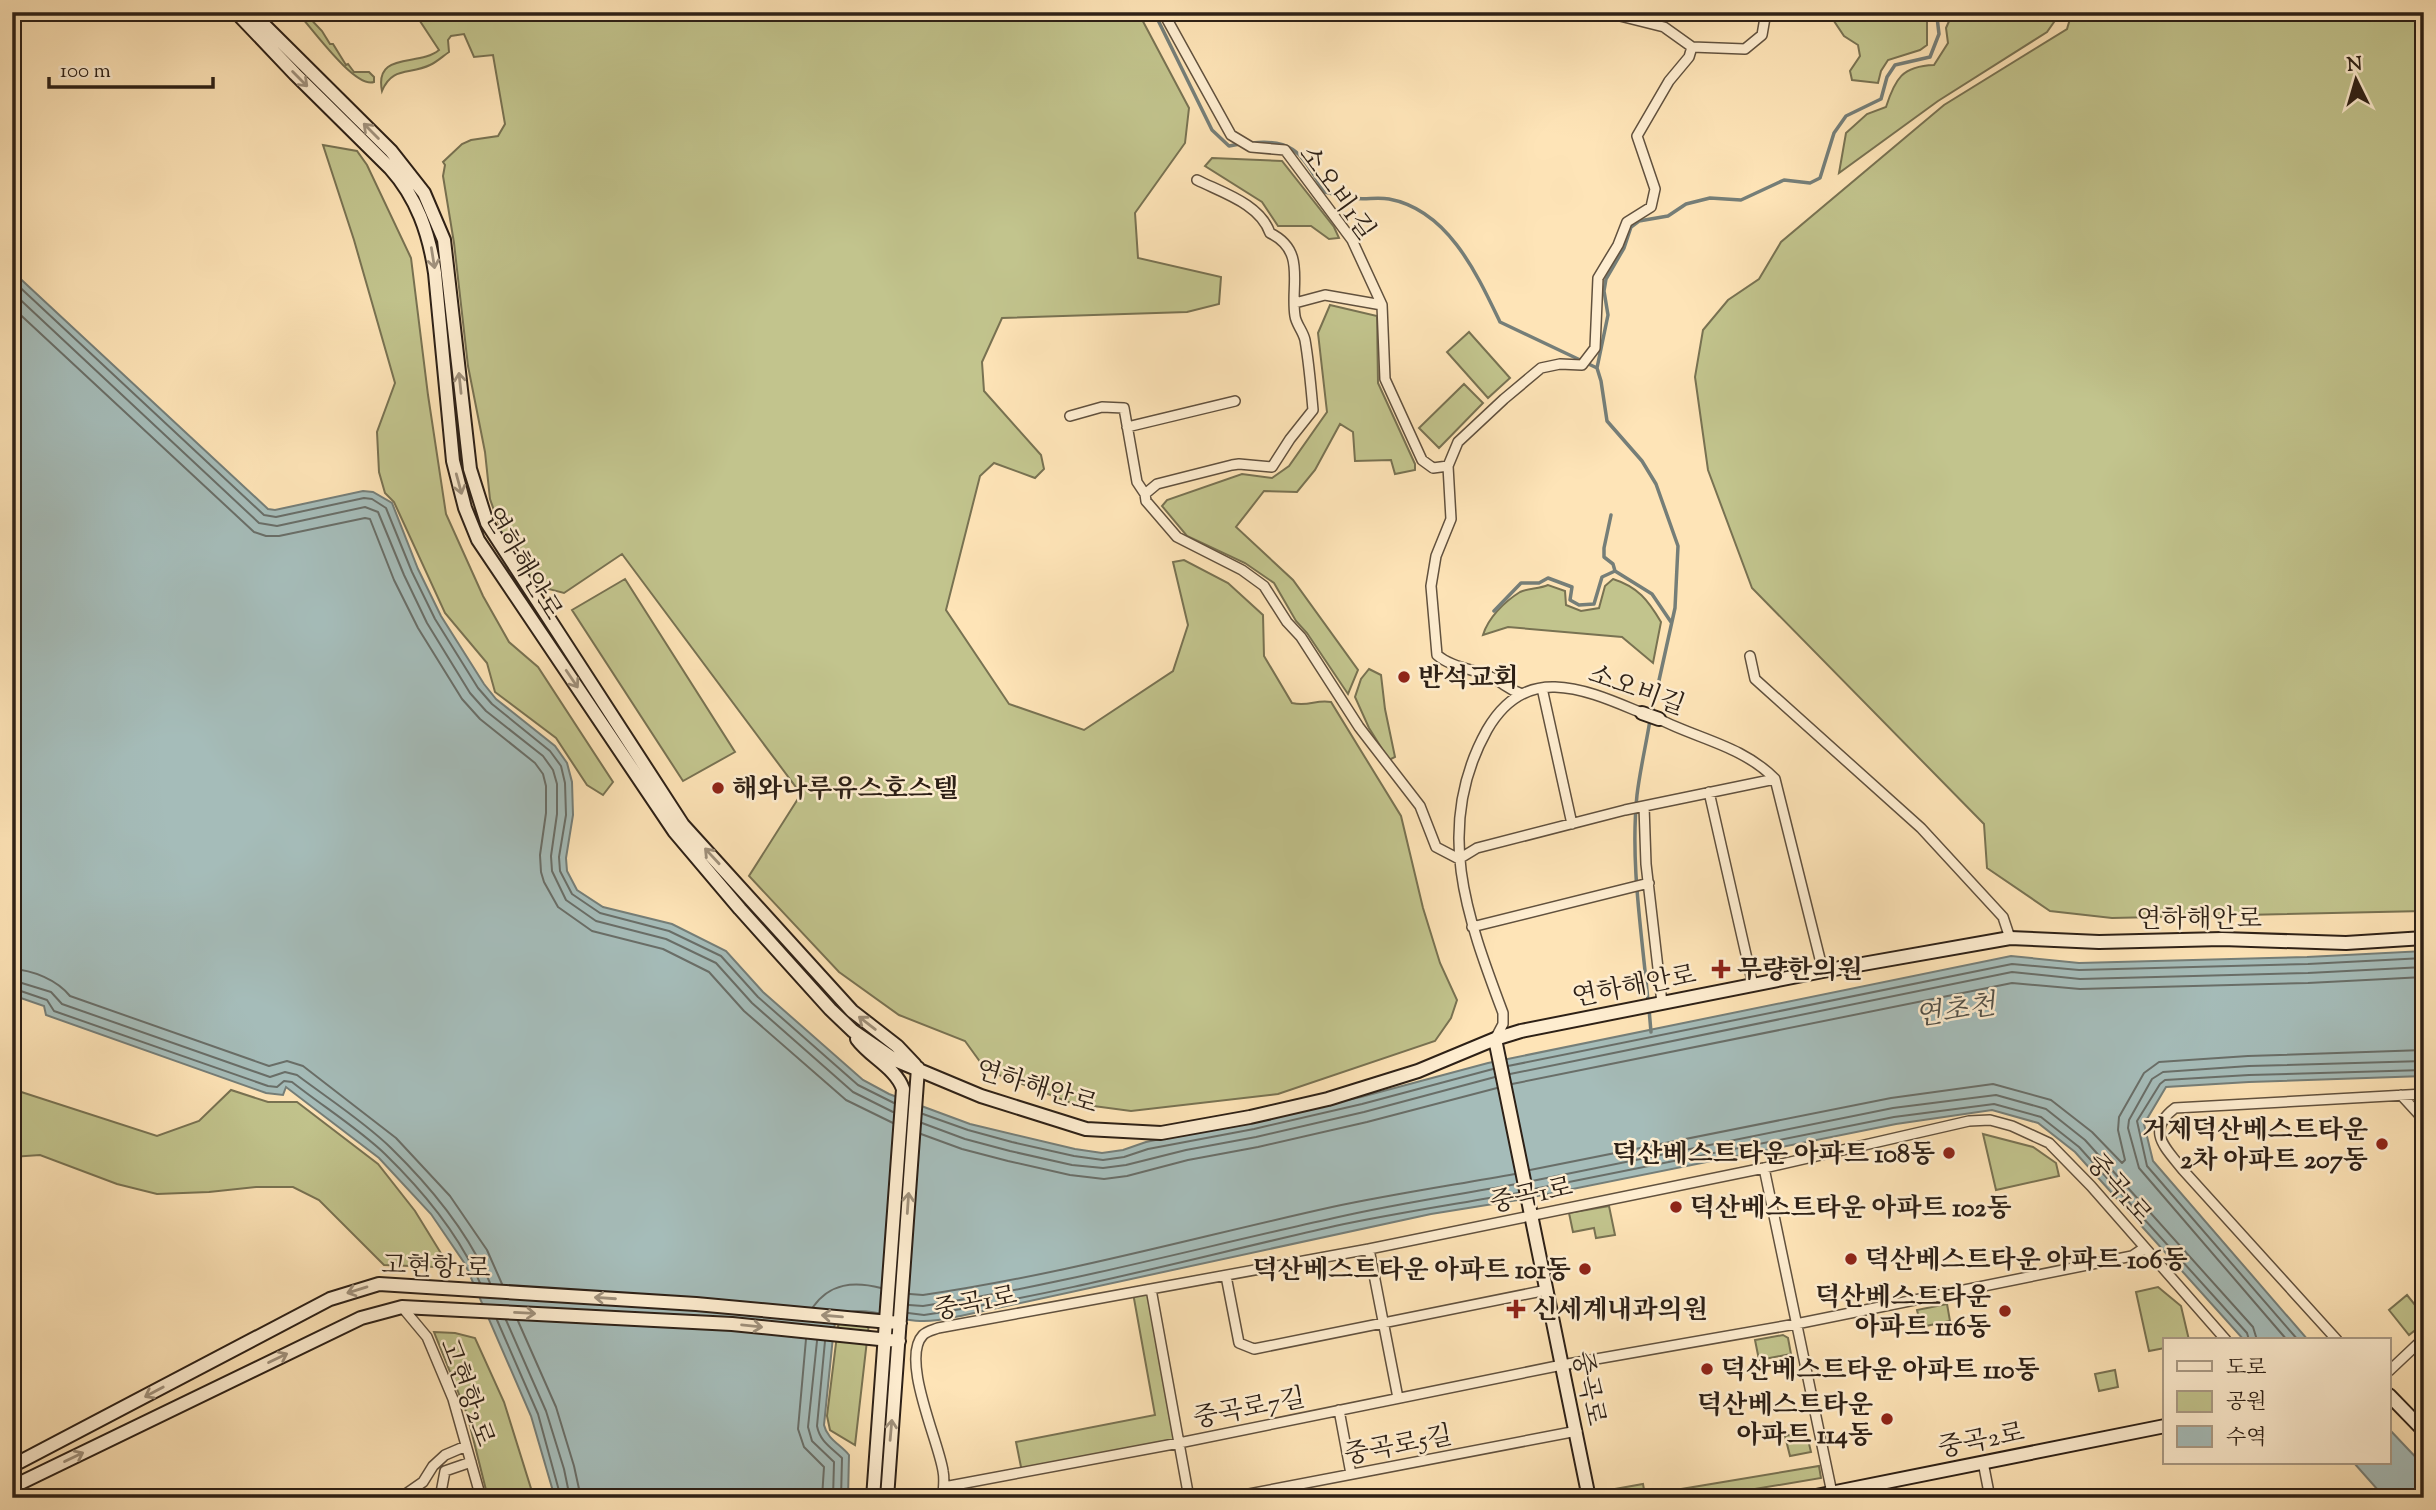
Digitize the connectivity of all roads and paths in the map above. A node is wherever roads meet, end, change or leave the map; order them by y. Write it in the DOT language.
graph roads {
  1 [pos="236,12"];
  2 [pos="251,12"];
  3 [pos="1163,12"];
  4 [pos="1604,12"];
  5 [pos="1766,12"];
  6 [pos="1692,47"];
  7 [pos="1196,180"];
  8 [pos="1295,303"];
  9 [pos="1382,305"];
  10 [pos="1235,401"];
  11 [pos="1070,416"];
  12 [pos="1127,427"];
  13 [pos="1448,466"];
  14 [pos="1145,494"];
  15 [pos="1750,656"];
  16 [pos="1542,688"];
  17 [pos="1522,694"];
  18 [pos="1642,713"];
  19 [pos="1659,719"];
  20 [pos="1775,779"];
  21 [pos="1709,792"];
  22 [pos="1644,806"];
  23 [pos="1572,824"];
  24 [pos="1459,859"];
  25 [pos="1649,883"];
  26 [pos="1472,927"];
  27 [pos="2424,938"];
  28 [pos="2010,939"];
  29 [pos="1824,971"];
  30 [pos="1753,985"];
  31 [pos="1662,1003"];
  32 [pos="853,1031"];
  33 [pos="1496,1045"];
  34 [pos="918,1068"];
  35 [pos="2424,1094"];
  36 [pos="2401,1095"];
  37 [pos="2424,1120"];
  38 [pos="1764,1168"];
  39 [pos="1531,1210"];
  40 [pos="2144,1248"];
  41 [pos="1369,1249"];
  42 [pos="1226,1276"];
  43 [pos="1151,1289"];
  44 [pos="1547,1290"];
  45 [pos="402,1307"];
  46 [pos="885,1321"];
  47 [pos="1383,1322"];
  48 [pos="900,1323"];
  49 [pos="1796,1324"];
  50 [pos="2224,1338"];
  51 [pos="2335,1338"];
  52 [pos="2424,1338"];
  53 [pos="892,1340"];
  54 [pos="1562,1365"];
  55 [pos="2390,1370"];
  56 [pos="2390,1396"];
  57 [pos="1398,1398"];
  58 [pos="1339,1410"];
  59 [pos="2163,1426"];
  60 [pos="1577,1431"];
  61 [pos="2424,1431"];
  62 [pos="1179,1443"];
  63 [pos="466,1446"];
  64 [pos="471,1462"];
  65 [pos="1983,1462"];
  66 [pos="12,1466"];
  67 [pos="1351,1474"];
  68 [pos="12,1487"];
  69 [pos="944,1487"];
  70 [pos="1832,1493"];
  71 [pos="400,1498"];
  72 [pos="440,1498"];
  73 [pos="481,1498"];
  74 [pos="873,1498"];
  75 [pos="887,1498"];
  76 [pos="943,1498"];
  77 [pos="1189,1498"];
  78 [pos="1228,1498"];
  79 [pos="1589,1498"];
  80 [pos="1806,1498"];
  81 [pos="1990,1498"];
  1 -- 32 [label="street, 연하해안로, one-way"];
  34 -- 2 [label="street, 연하해안로, one-way"];
  3 -- 9 [label="street, 소오비1길"];
  4 -- 6 [label="street"];
  5 -- 6 [label="street"];
  6 -- 13 [label="street"];
  7 -- 8 [label="street"];
  8 -- 9 [label="street"];
  8 -- 14 [label="street"];
  9 -- 13 [label="street, 소오비1길"];
  10 -- 12 [label="street"];
  11 -- 12 [label="street"];
  12 -- 14 [label="street"];
  13 -- 17 [label="street"];
  14 -- 24 [label="street"];
  15 -- 28 [label="street"];
  16 -- 17 [label="street, 소오비길"];
  16 -- 18 [label="street, 소오비길"];
  16 -- 23 [label="street"];
  17 -- 24 [label="street, 소오비길"];
  18 -- 19 [label="street, 소오비길"];
  19 -- 20 [label="street, 소오비길"];
  20 -- 21 [label="street"];
  20 -- 29 [label="street"];
  21 -- 22 [label="street"];
  21 -- 30 [label="street"];
  22 -- 23 [label="street"];
  22 -- 25 [label="street"];
  23 -- 24 [label="street"];
  24 -- 26 [label="street, 소오비길"];
  25 -- 26 [label="street"];
  25 -- 31 [label="street"];
  26 -- 33 [label="street, 소오비길"];
  27 -- 28 [label="street, 연하해안로"];
  28 -- 29 [label="street, 연하해안로"];
  29 -- 30 [label="street, 연하해안로"];
  30 -- 31 [label="street, 연하해안로"];
  31 -- 33 [label="street, 연하해안로"];
  32 -- 34 [label="street, 연하해안로"];
  32 -- 46 [label="street"];
  33 -- 34 [label="street, 연하해안로"];
  33 -- 39 [label="street, 중곡로"];
  48 -- 34 [label="street, one-way"];
  35 -- 36 [label="street"];
  36 -- 37 [label="street"];
  36 -- 51 [label="street"];
  38 -- 39 [label="street, 중곡1로"];
  38 -- 40 [label="street, 중곡1로"];
  38 -- 49 [label="street"];
  39 -- 41 [label="street, 중곡1로"];
  39 -- 44 [label="street, 중곡로"];
  40 -- 49 [label="street, 중곡로7길"];
  40 -- 50 [label="street, 중곡1로"];
  41 -- 42 [label="street, 중곡1로"];
  41 -- 47 [label="street"];
  42 -- 43 [label="street, 중곡1로"];
  42 -- 47 [label="street"];
  43 -- 62 [label="street"];
  43 -- 69 [label="street, 중곡1로"];
  44 -- 47 [label="street"];
  44 -- 54 [label="street, 중곡로"];
  45 -- 53 [label="street, 고현항1로, one-way"];
  45 -- 63 [label="street, 고현항2로"];
  68 -- 45 [label="street, 고현항1로, one-way"];
  46 -- 48 [label="street, 고현항1로"];
  46 -- 53 [label="street"];
  46 -- 66 [label="street, 고현항1로, one-way"];
  47 -- 57 [label="street"];
  48 -- 53 [label="street"];
  49 -- 54 [label="street, 중곡로7길"];
  49 -- 70 [label="street"];
  52 -- 55 [label="street"];
  53 -- 74 [label="street"];
  75 -- 53 [label="street, one-way"];
  54 -- 57 [label="street, 중곡로7길"];
  54 -- 60 [label="street, 중곡로"];
  56 -- 61 [label="street"];
  57 -- 58 [label="street, 중곡로7길"];
  58 -- 62 [label="street, 중곡로7길"];
  58 -- 67 [label="street"];
  59 -- 65 [label="street, 중곡2로"];
  60 -- 67 [label="street, 중곡로5길"];
  60 -- 79 [label="street, 중곡로"];
  62 -- 69 [label="street, 중곡로7길"];
  62 -- 77 [label="street"];
  63 -- 64 [label="street, 고현항2로"];
  63 -- 71 [label="street"];
  64 -- 72 [label="street"];
  64 -- 73 [label="street, 고현항2로"];
  65 -- 70 [label="street, 중곡2로"];
  65 -- 81 [label="street"];
  67 -- 78 [label="street, 중곡로5길"];
  69 -- 76 [label="street, 중곡1로"];
  70 -- 80 [label="street, 중곡2로"];
}
